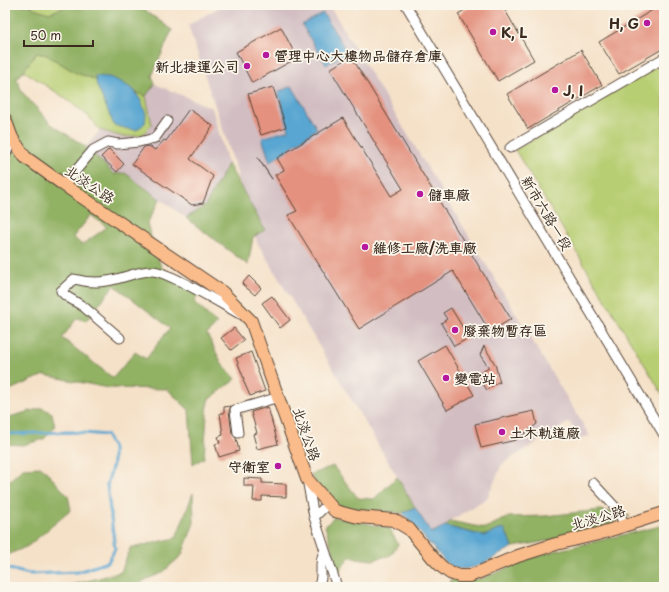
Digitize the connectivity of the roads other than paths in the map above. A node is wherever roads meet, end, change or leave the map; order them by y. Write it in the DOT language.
graph roads {
  1 [pos="406,5"];
  2 [pos="664,58"];
  3 [pos="5,118"];
  4 [pos="167,121"];
  5 [pos="12,138"];
  6 [pos="510,148"];
  7 [pos="5,157"];
  8 [pos="64,185"];
  9 [pos="252,321"];
  10 [pos="120,338"];
  11 [pos="279,397"];
  12 [pos="238,433"];
  13 [pos="664,435"];
  14 [pos="307,479"];
  15 [pos="593,483"];
  16 [pos="328,504"];
  17 [pos="664,513"];
  18 [pos="314,517"];
  19 [pos="625,526"];
  20 [pos="324,552"];
  21 [pos="336,586"];
  22 [pos="318,587"];
  1 -- 13 [label="street, 新市六路一段"];
  2 -- 6 [label="street"];
  3 -- 5 [label="main road, 北淡公路"];
  4 -- 8 [label="street"];
  5 -- 7 [label="street"];
  5 -- 8 [label="main road, 北淡公路"];
  8 -- 9 [label="main road, 北淡公路"];
  9 -- 10 [label="street"];
  9 -- 11 [label="main road, 北淡公路"];
  11 -- 12 [label="street"];
  11 -- 14 [label="main road, 北淡公路"];
  14 -- 16 [label="main road, 北淡公路"];
  14 -- 18 [label="street"];
  15 -- 19 [label="street"];
  16 -- 18 [label="street"];
  16 -- 19 [label="main road, 北淡公路"];
  17 -- 19 [label="main road, 北淡公路"];
  18 -- 20 [label="street"];
  20 -- 21 [label="street"];
  20 -- 22 [label="street"];
}
